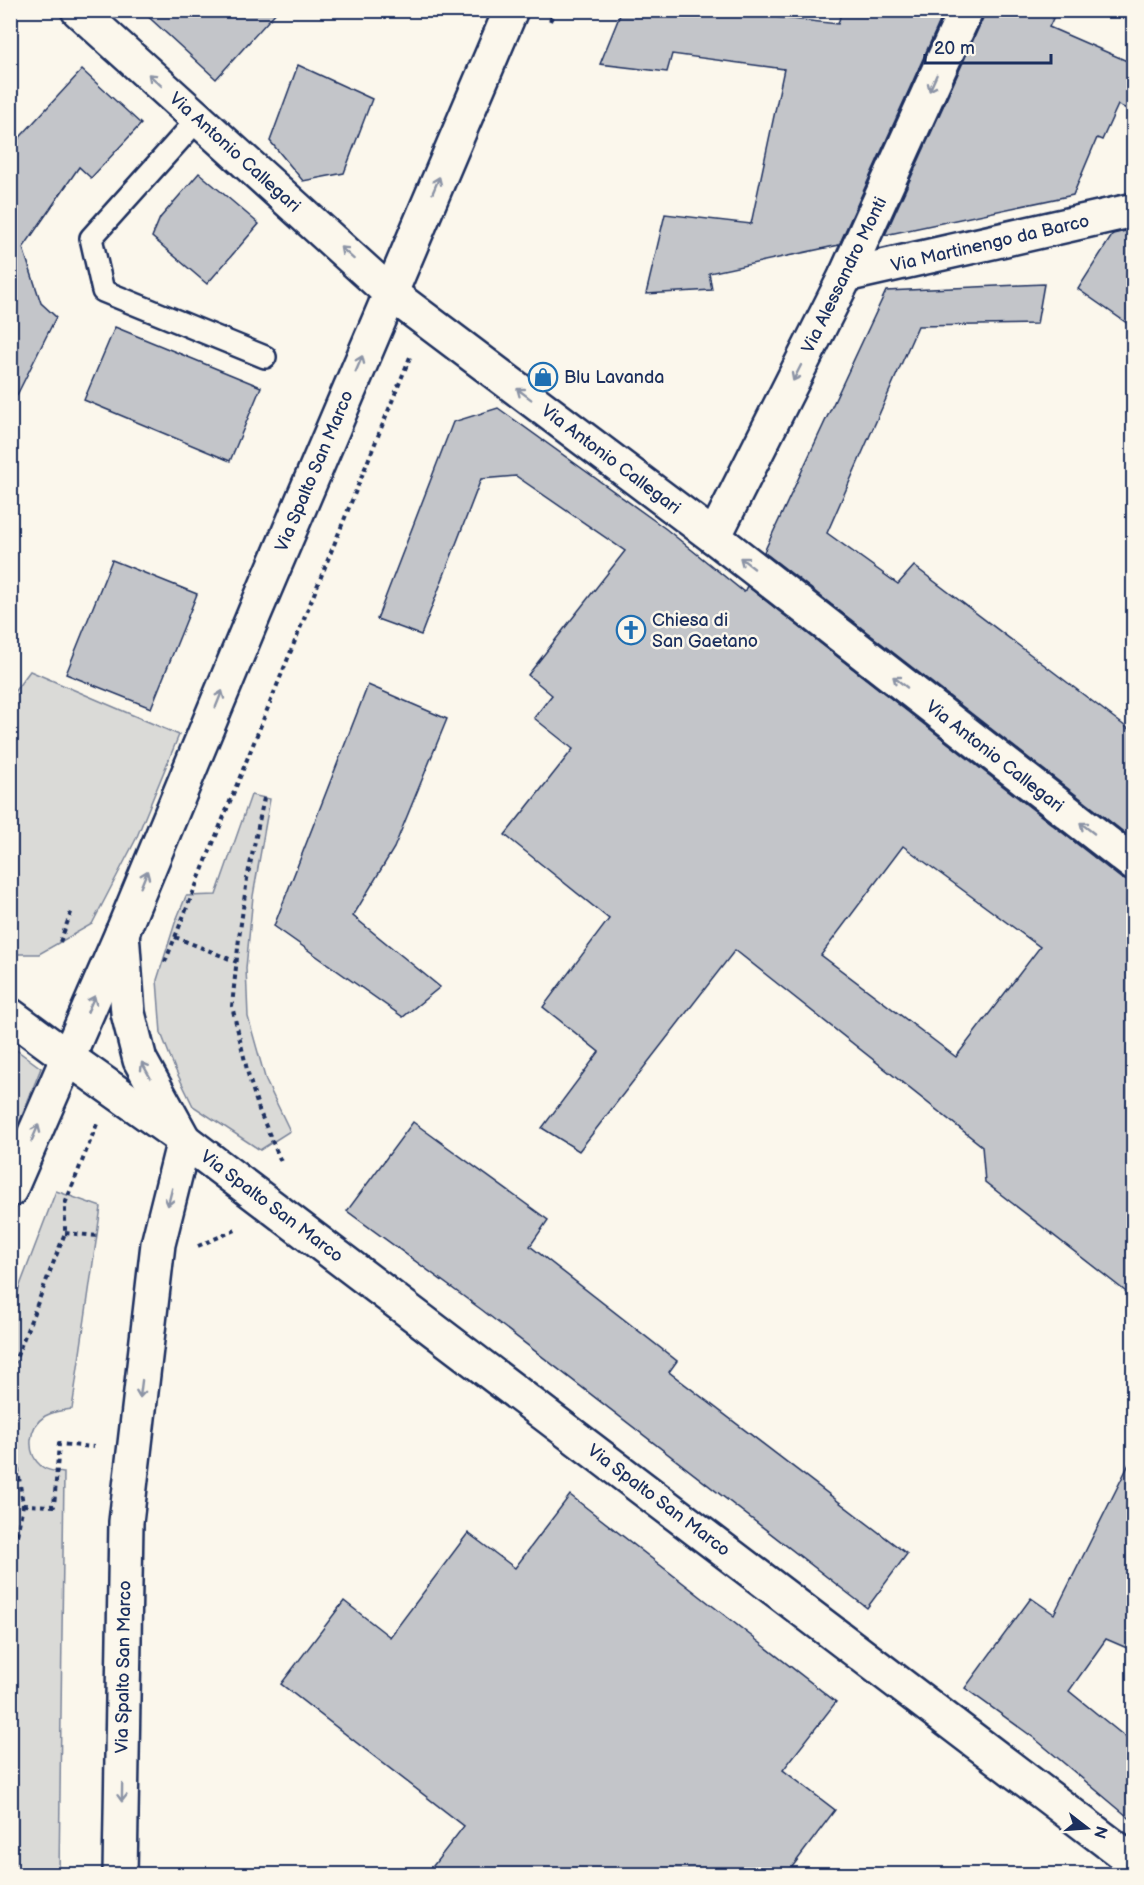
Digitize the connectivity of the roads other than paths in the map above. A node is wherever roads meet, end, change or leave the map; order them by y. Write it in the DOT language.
graph roads {
  1 [pos="78,10"];
  2 [pos="511,10"];
  3 [pos="966,10"];
  4 [pos="198,120"];
  5 [pos="1134,210"];
  6 [pos="846,275"];
  7 [pos="390,292"];
  8 [pos="265,357"];
  9 [pos="714,537"];
  10 [pos="1134,864"];
  11 [pos="122,933"];
  12 [pos="10,1015"];
  13 [pos="67,1058"];
  14 [pos="184,1140"];
  15 [pos="10,1190"];
  16 [pos="1134,1862"];
  17 [pos="120,1875"];
  4 -- 1 [label="street, Via Antonio Callegari, one-way"];
  7 -- 2 [label="street, Via Spalto San Marco, one-way"];
  3 -- 6 [label="street, Via Alessandro Monti, one-way"];
  7 -- 4 [label="street, Via Antonio Callegari, one-way"];
  4 -- 8 [label="lane"];
  5 -- 6 [label="street, Via Martinengo da Barco"];
  6 -- 9 [label="street, Via Alessandro Monti, one-way"];
  9 -- 7 [label="street, Via Antonio Callegari, one-way"];
  11 -- 7 [label="street, Via Spalto San Marco, one-way"];
  10 -- 9 [label="street, Via Antonio Callegari, one-way"];
  13 -- 11 [label="street, Via Spalto San Marco, one-way"];
  14 -- 11 [label="street, Via Spalto San Marco, one-way"];
  12 -- 13 [label="street, Via Spalto San Marco"];
  13 -- 14 [label="street, Via Spalto San Marco"];
  15 -- 13 [label="street, Via Spalto San Marco, one-way"];
  14 -- 16 [label="street, Via Spalto San Marco"];
  14 -- 17 [label="street, Via Spalto San Marco, one-way"];
}
